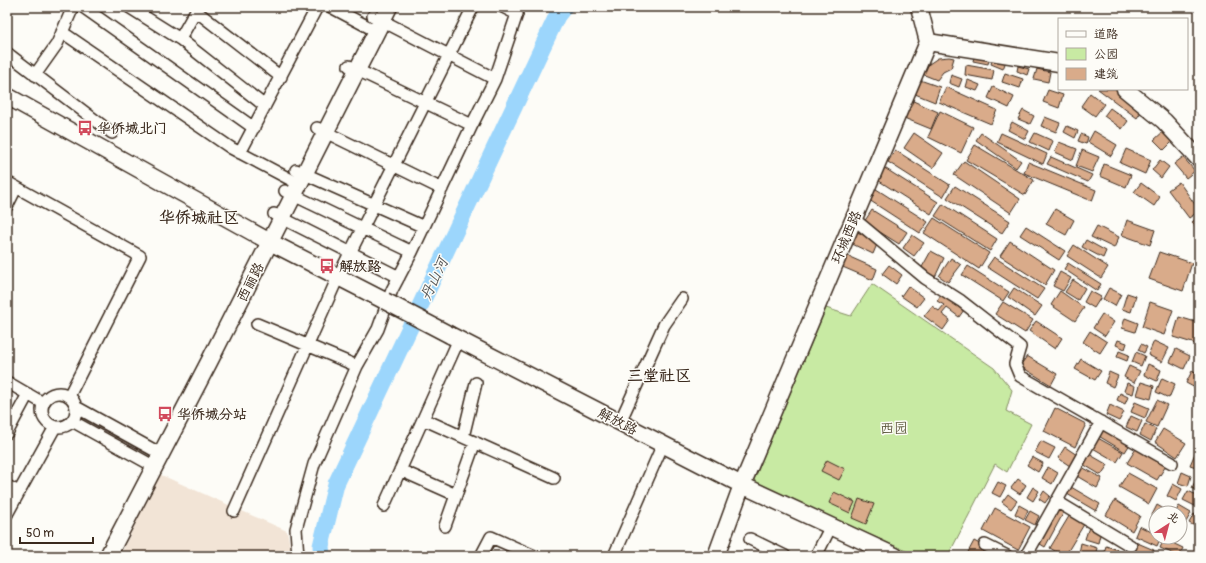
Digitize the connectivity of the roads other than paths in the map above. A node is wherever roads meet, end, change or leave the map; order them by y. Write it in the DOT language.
graph roads {
  1 [pos="73,7"];
  2 [pos="83,7"];
  3 [pos="129,7"];
  4 [pos="317,7"];
  5 [pos="331,7"];
  6 [pos="473,7"];
  7 [pos="503,7"];
  8 [pos="919,7"];
  9 [pos="197,9"];
  10 [pos="378,18"];
  11 [pos="62,32"];
  12 [pos="180,39"];
  13 [pos="928,42"];
  14 [pos="7,53"];
  15 [pos="449,55"];
  16 [pos="1058,63"];
  17 [pos="353,68"];
  18 [pos="35,75"];
  19 [pos="280,77"];
  20 [pos="495,79"];
  21 [pos="1126,90"];
  22 [pos="7,96"];
  23 [pos="425,103"];
  24 [pos="265,106"];
  25 [pos="472,125"];
  26 [pos="254,128"];
  27 [pos="321,130"];
  28 [pos="112,133"];
  29 [pos="240,153"];
  30 [pos="1199,159"];
  31 [pos="394,166"];
  32 [pos="295,182"];
  33 [pos="12,185"];
  34 [pos="442,189"];
  35 [pos="374,205"];
  36 [pos="7,206"];
  37 [pos="278,216"];
  38 [pos="854,219"];
  39 [pos="424,227"];
  40 [pos="363,228"];
  41 [pos="266,239"];
  42 [pos="412,252"];
  43 [pos="350,253"];
  44 [pos="338,277"];
  45 [pos="399,277"];
  46 [pos="682,299"];
  47 [pos="257,324"];
  48 [pos="455,337"];
  49 [pos="308,346"];
  50 [pos="357,366"];
  51 [pos="7,382"];
  52 [pos="476,383"];
  53 [pos="28,394"];
  54 [pos="69,396"];
  55 [pos="43,403"];
  56 [pos="76,407"];
  57 [pos="423,419"];
  58 [pos="72,421"];
  59 [pos="620,422"];
  60 [pos="1101,422"];
  61 [pos="55,427"];
  62 [pos="7,434"];
  63 [pos="463,437"];
  64 [pos="475,442"];
  65 [pos="663,444"];
  66 [pos="154,458"];
  67 [pos="1172,463"];
  68 [pos="400,470"];
  69 [pos="554,478"];
  70 [pos="742,485"];
  71 [pos="7,486"];
  72 [pos="19,492"];
  73 [pos="456,495"];
  74 [pos="1056,501"];
  75 [pos="384,506"];
  76 [pos="234,511"];
  77 [pos="7,514"];
  78 [pos="446,526"];
  79 [pos="831,526"];
  80 [pos="750,539"];
  81 [pos="985,545"];
  82 [pos="1131,546"];
  83 [pos="99,556"];
  84 [pos="108,556"];
  85 [pos="298,556"];
  86 [pos="481,556"];
  87 [pos="534,556"];
  88 [pos="614,556"];
  89 [pos="716,556"];
  90 [pos="785,556"];
  91 [pos="816,556"];
  92 [pos="895,556"];
  93 [pos="1007,556"];
  94 [pos="1026,556"];
  1 -- 11 [label="street"];
  2 -- 26 [label="street"];
  3 -- 12 [label="street"];
  4 -- 19 [label="street"];
  5 -- 10 [label="street"];
  6 -- 15 [label="street"];
  7 -- 20 [label="street"];
  8 -- 13 [label="street"];
  9 -- 12 [label="street"];
  9 -- 19 [label="street"];
  10 -- 15 [label="street"];
  10 -- 17 [label="street, 西丽路"];
  11 -- 18 [label="street"];
  11 -- 29 [label="street"];
  12 -- 24 [label="street"];
  13 -- 16 [label="street"];
  13 -- 38 [label="street, 环城西路"];
  14 -- 18 [label="street"];
  15 -- 20 [label="street"];
  15 -- 23 [label="street"];
  17 -- 23 [label="street"];
  17 -- 27 [label="street, 西丽路"];
  18 -- 28 [label="street"];
  19 -- 24 [label="street"];
  20 -- 25 [label="street"];
  21 -- 30 [label="street"];
  22 -- 41 [label="street, 解放路"];
  23 -- 25 [label="street"];
  23 -- 31 [label="street"];
  24 -- 26 [label="street"];
  25 -- 34 [label="street"];
  26 -- 29 [label="street"];
  27 -- 31 [label="street"];
  27 -- 32 [label="street, 西丽路"];
  29 -- 32 [label="street"];
  31 -- 34 [label="street"];
  31 -- 35 [label="street"];
  32 -- 35 [label="street"];
  32 -- 37 [label="street, 西丽路"];
  32 -- 40 [label="street"];
  33 -- 36 [label="street"];
  33 -- 54 [label="street"];
  34 -- 39 [label="street"];
  35 -- 39 [label="street"];
  35 -- 40 [label="street"];
  37 -- 41 [label="street, 西丽路"];
  37 -- 43 [label="street"];
  38 -- 60 [label="street"];
  38 -- 70 [label="street, 环城西路"];
  39 -- 42 [label="street"];
  40 -- 42 [label="street"];
  40 -- 43 [label="street"];
  41 -- 44 [label="street, 解放路"];
  41 -- 66 [label="street, 西丽路"];
  42 -- 45 [label="street"];
  43 -- 44 [label="street"];
  43 -- 45 [label="street"];
  44 -- 48 [label="street, 解放路, bridge"];
  44 -- 49 [label="street"];
  45 -- 50 [label="street"];
  46 -- 59 [label="street"];
  47 -- 49 [label="street"];
  48 -- 57 [label="street"];
  48 -- 59 [label="street, 解放路"];
  49 -- 50 [label="street"];
  49 -- 76 [label="street"];
  50 -- 85 [label="street"];
  51 -- 53 [label="street"];
  52 -- 63 [label="street"];
  53 -- 55 [label="street"];
  53 -- 62 [label="street"];
  54 -- 55 [label="street"];
  54 -- 56 [label="street"];
  55 -- 61 [label="street"];
  56 -- 58 [label="street"];
  56 -- 66 [label="street"];
  57 -- 63 [label="street"];
  57 -- 68 [label="street"];
  58 -- 61 [label="street"];
  58 -- 66 [label="street"];
  59 -- 65 [label="street, 解放路"];
  60 -- 67 [label="street"];
  60 -- 74 [label="street"];
  61 -- 72 [label="street"];
  63 -- 64 [label="street"];
  64 -- 69 [label="street"];
  64 -- 73 [label="street"];
  65 -- 70 [label="street, 解放路"];
  65 -- 88 [label="street"];
  66 -- 83 [label="street, 西丽路"];
  66 -- 84 [label="street, 西丽路"];
  68 -- 73 [label="street"];
  68 -- 75 [label="street"];
  70 -- 79 [label="street, 解放路"];
  70 -- 89 [label="street, 环城西路"];
  71 -- 72 [label="street"];
  72 -- 77 [label="street"];
  73 -- 78 [label="street"];
  74 -- 82 [label="street"];
  74 -- 94 [label="street"];
  79 -- 91 [label="street"];
  79 -- 92 [label="street, 解放路"];
  80 -- 90 [label="street"];
  81 -- 93 [label="street"];
  86 -- 87 [label="street"];
}
